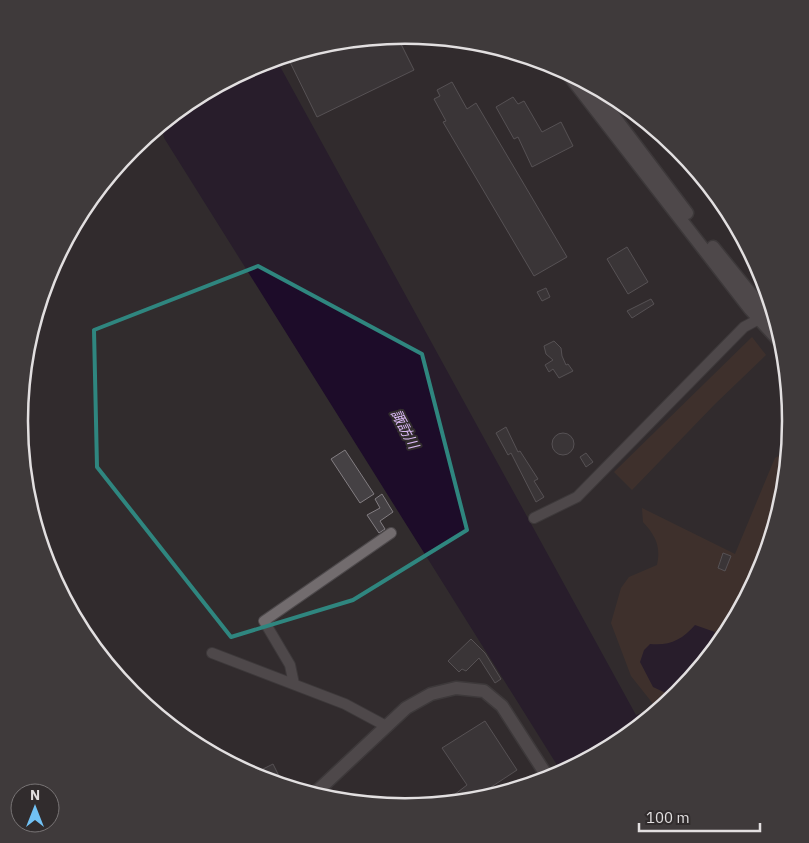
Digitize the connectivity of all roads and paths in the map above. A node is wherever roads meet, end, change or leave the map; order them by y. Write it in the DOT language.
graph roads {
  1 [pos="578,87"];
  2 [pos="600,100"];
  3 [pos="764,309"];
  4 [pos="759,319"];
  5 [pos="771,332"];
  6 [pos="534,518"];
  7 [pos="391,533"];
  8 [pos="212,653"];
  9 [pos="294,684"];
  10 [pos="386,726"];
  11 [pos="544,772"];
  12 [pos="320,789"];
  1 -- 4 [label="street"];
  2 -- 3 [label="street"];
  4 -- 5 [label="street"];
  4 -- 6 [label="street"];
  7 -- 9 [label="street"];
  8 -- 9 [label="street"];
  9 -- 10 [label="street"];
  10 -- 11 [label="street"];
  10 -- 12 [label="street"];
}
